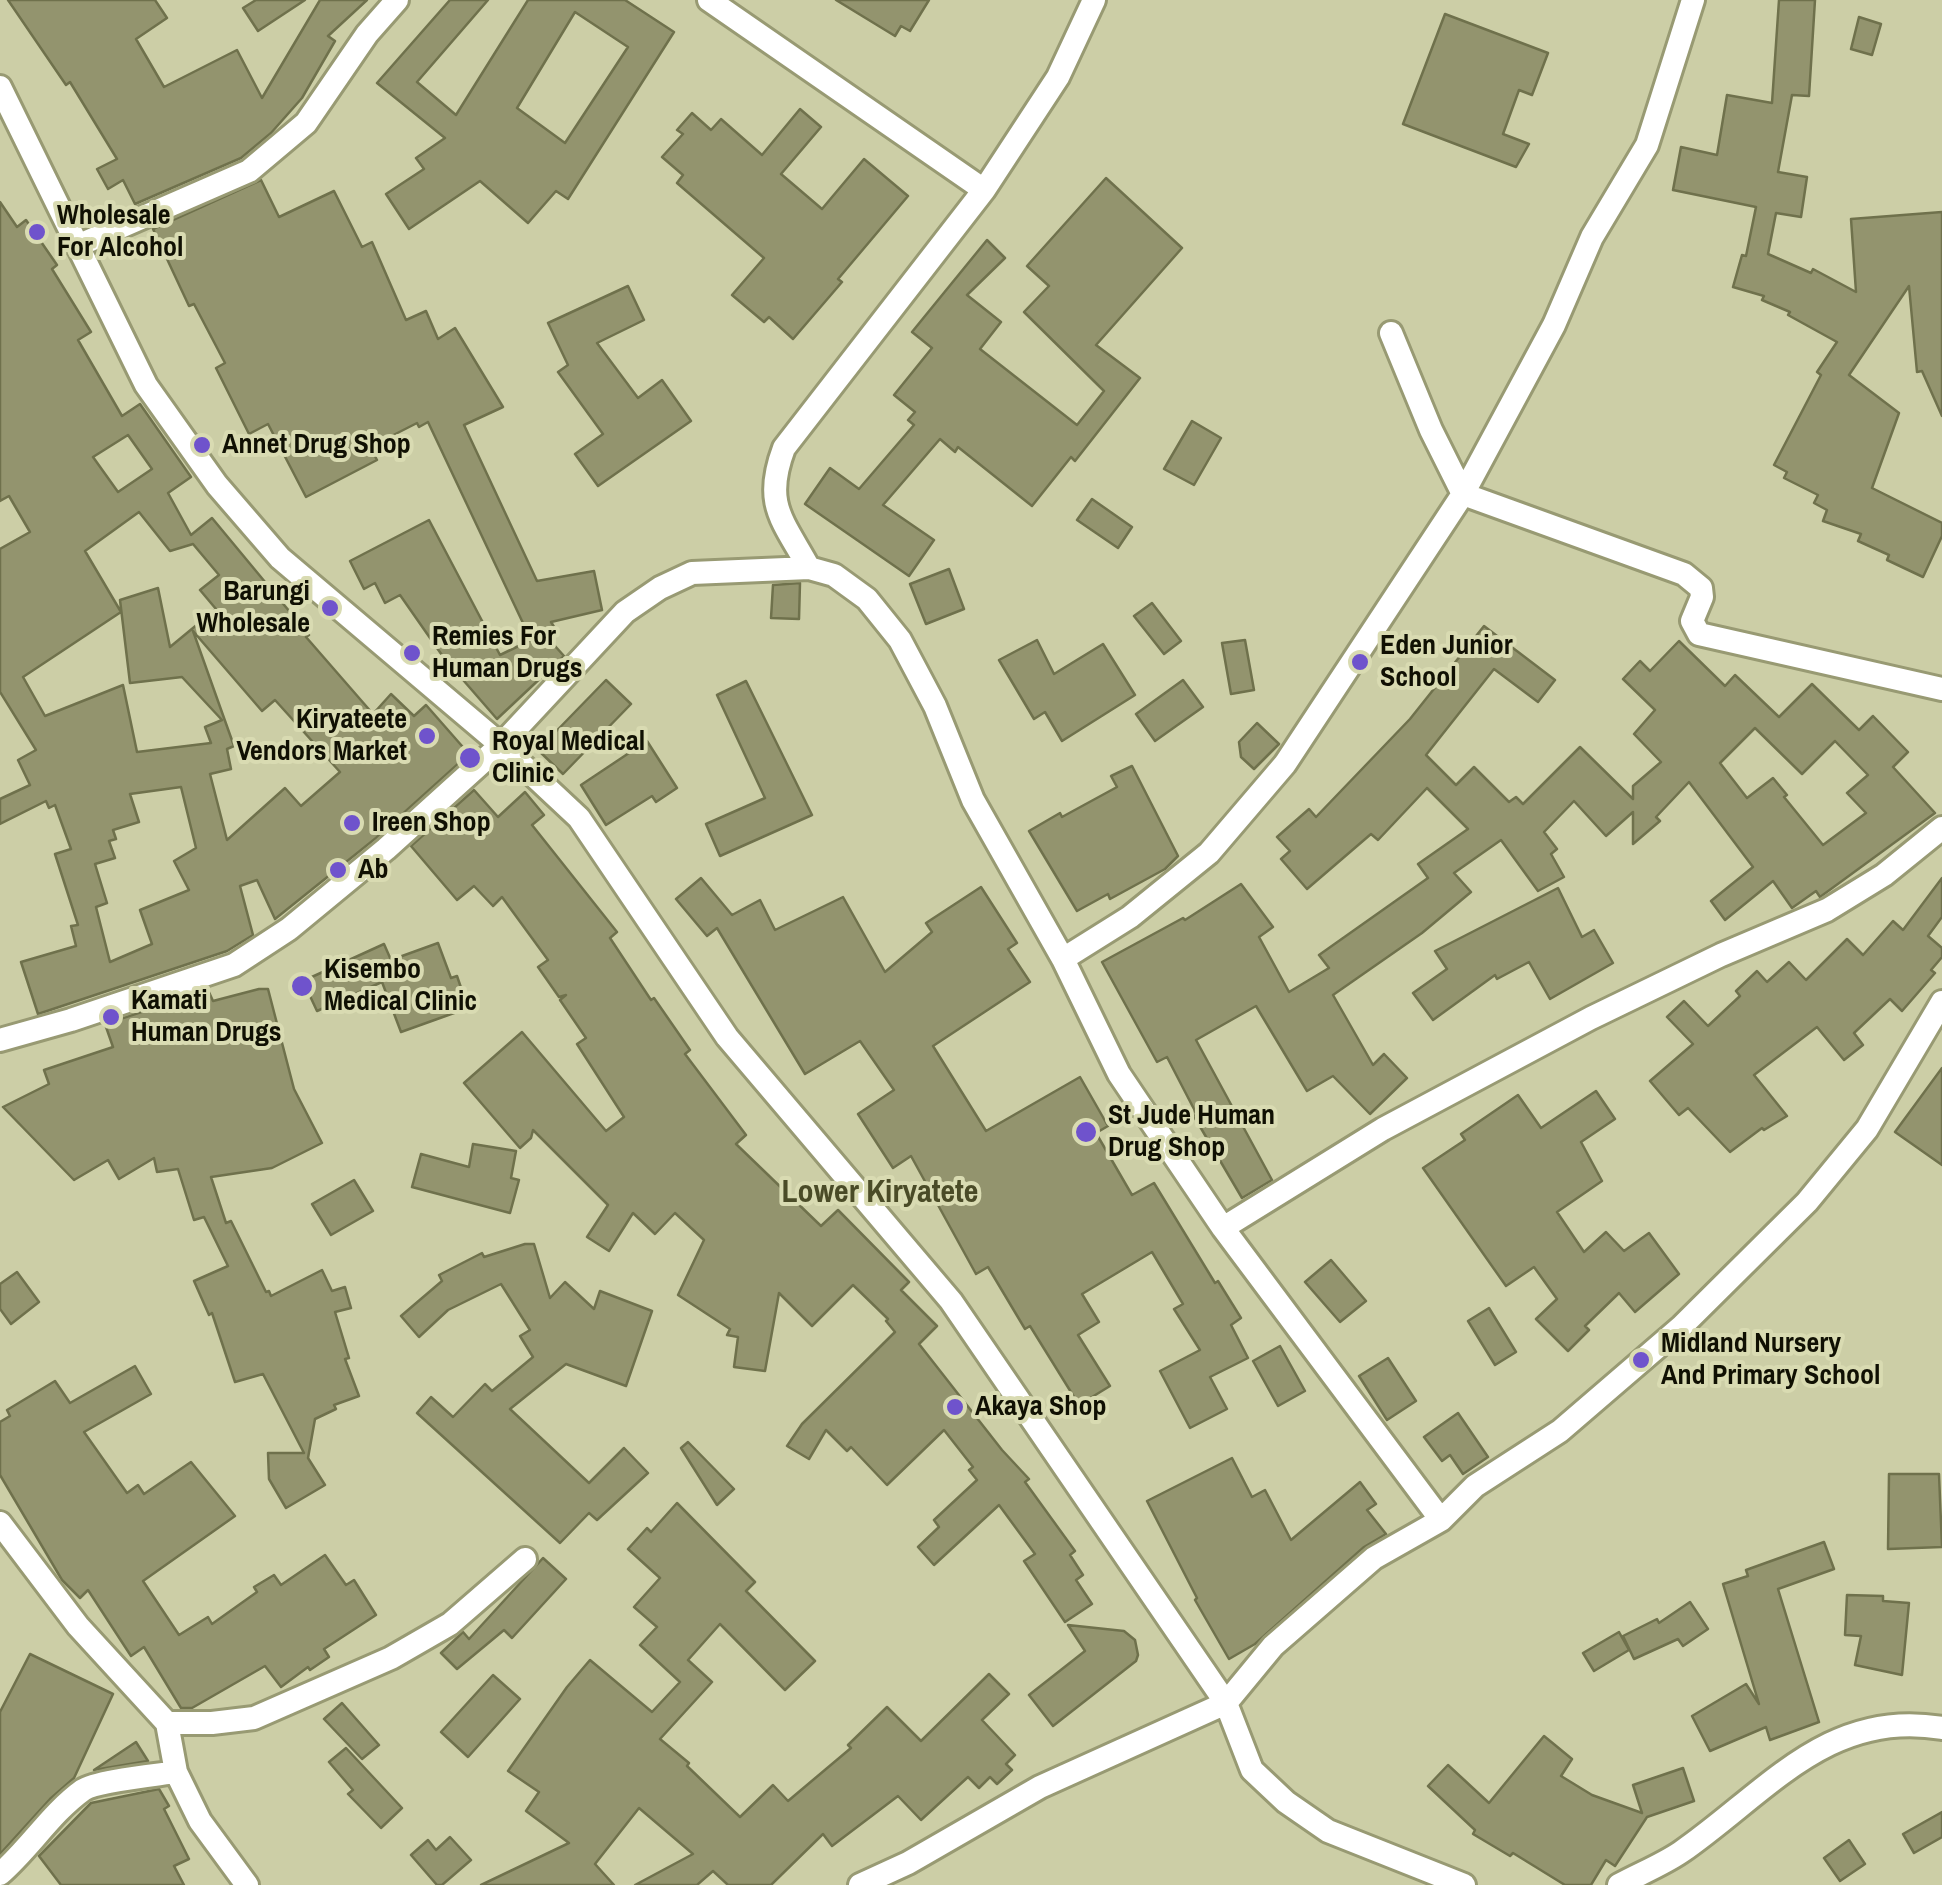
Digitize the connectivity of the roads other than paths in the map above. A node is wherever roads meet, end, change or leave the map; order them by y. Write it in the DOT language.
graph roads {
  1 [pos="397,0"];
  2 [pos="710,0"];
  3 [pos="1094,0"];
  4 [pos="1692,0"];
  5 [pos="0,87"];
  6 [pos="984,190"];
  7 [pos="78,246"];
  8 [pos="1391,333"];
  9 [pos="1463,494"];
  10 [pos="808,568"];
  11 [pos="1942,688"];
  12 [pos="501,745"];
  13 [pos="1942,828"];
  14 [pos="1064,959"];
  15 [pos="1942,1002"];
  16 [pos="0,1040"];
  17 [pos="1222,1228"];
  18 [pos="1441,1520"];
  19 [pos="0,1523"];
  20 [pos="525,1559"];
  21 [pos="1226,1703"];
  22 [pos="167,1723"];
  23 [pos="1942,1728"];
  24 [pos="176,1772"];
  25 [pos="0,1874"];
  26 [pos="247,1885"];
  27 [pos="860,1885"];
  28 [pos="1464,1885"];
  29 [pos="1619,1885"];
  1 -- 7 [label="street"];
  2 -- 6 [label="street"];
  3 -- 6 [label="street"];
  4 -- 9 [label="street"];
  5 -- 7 [label="street"];
  6 -- 10 [label="street"];
  7 -- 12 [label="street"];
  8 -- 9 [label="street"];
  9 -- 11 [label="street"];
  9 -- 14 [label="street"];
  10 -- 12 [label="street"];
  10 -- 14 [label="street"];
  12 -- 16 [label="street"];
  12 -- 21 [label="street"];
  13 -- 17 [label="street"];
  14 -- 17 [label="street"];
  15 -- 18 [label="street"];
  17 -- 18 [label="street"];
  18 -- 21 [label="street"];
  19 -- 22 [label="street"];
  20 -- 22 [label="street"];
  21 -- 27 [label="street"];
  21 -- 28 [label="street"];
  22 -- 24 [label="street"];
  23 -- 29 [label="street"];
  24 -- 25 [label="street"];
  24 -- 26 [label="street"];
}
